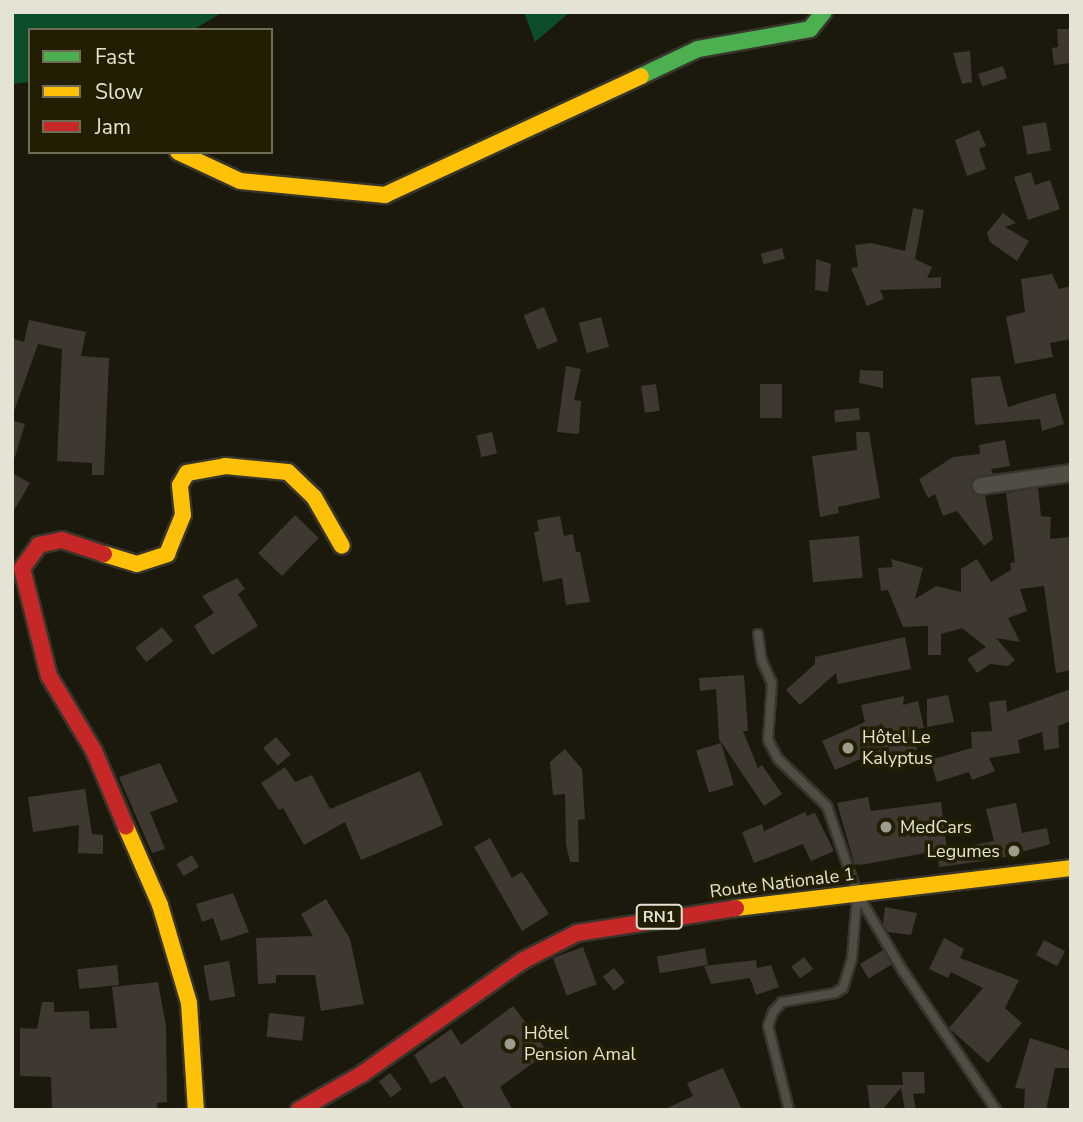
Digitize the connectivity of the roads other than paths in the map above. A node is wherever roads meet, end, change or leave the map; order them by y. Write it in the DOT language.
graph roads {
  1 [pos="824,12"];
  2 [pos="182,154"];
  3 [pos="1071,473"];
  4 [pos="981,486"];
  5 [pos="342,546"];
  6 [pos="758,634"];
  7 [pos="1071,868"];
  8 [pos="857,893"];
  9 [pos="195,1110"];
  10 [pos="299,1110"];
  11 [pos="789,1110"];
  12 [pos="996,1110"];
  1 -- 2 [label="street"];
  3 -- 4 [label="street"];
  5 -- 9 [label="street"];
  6 -- 8 [label="lane"];
  7 -- 8 [label="street, Route Nationale 1 / RN1"];
  8 -- 10 [label="street, Route Nationale 1 / RN1"];
  8 -- 11 [label="lane"];
  8 -- 12 [label="lane"];
}
